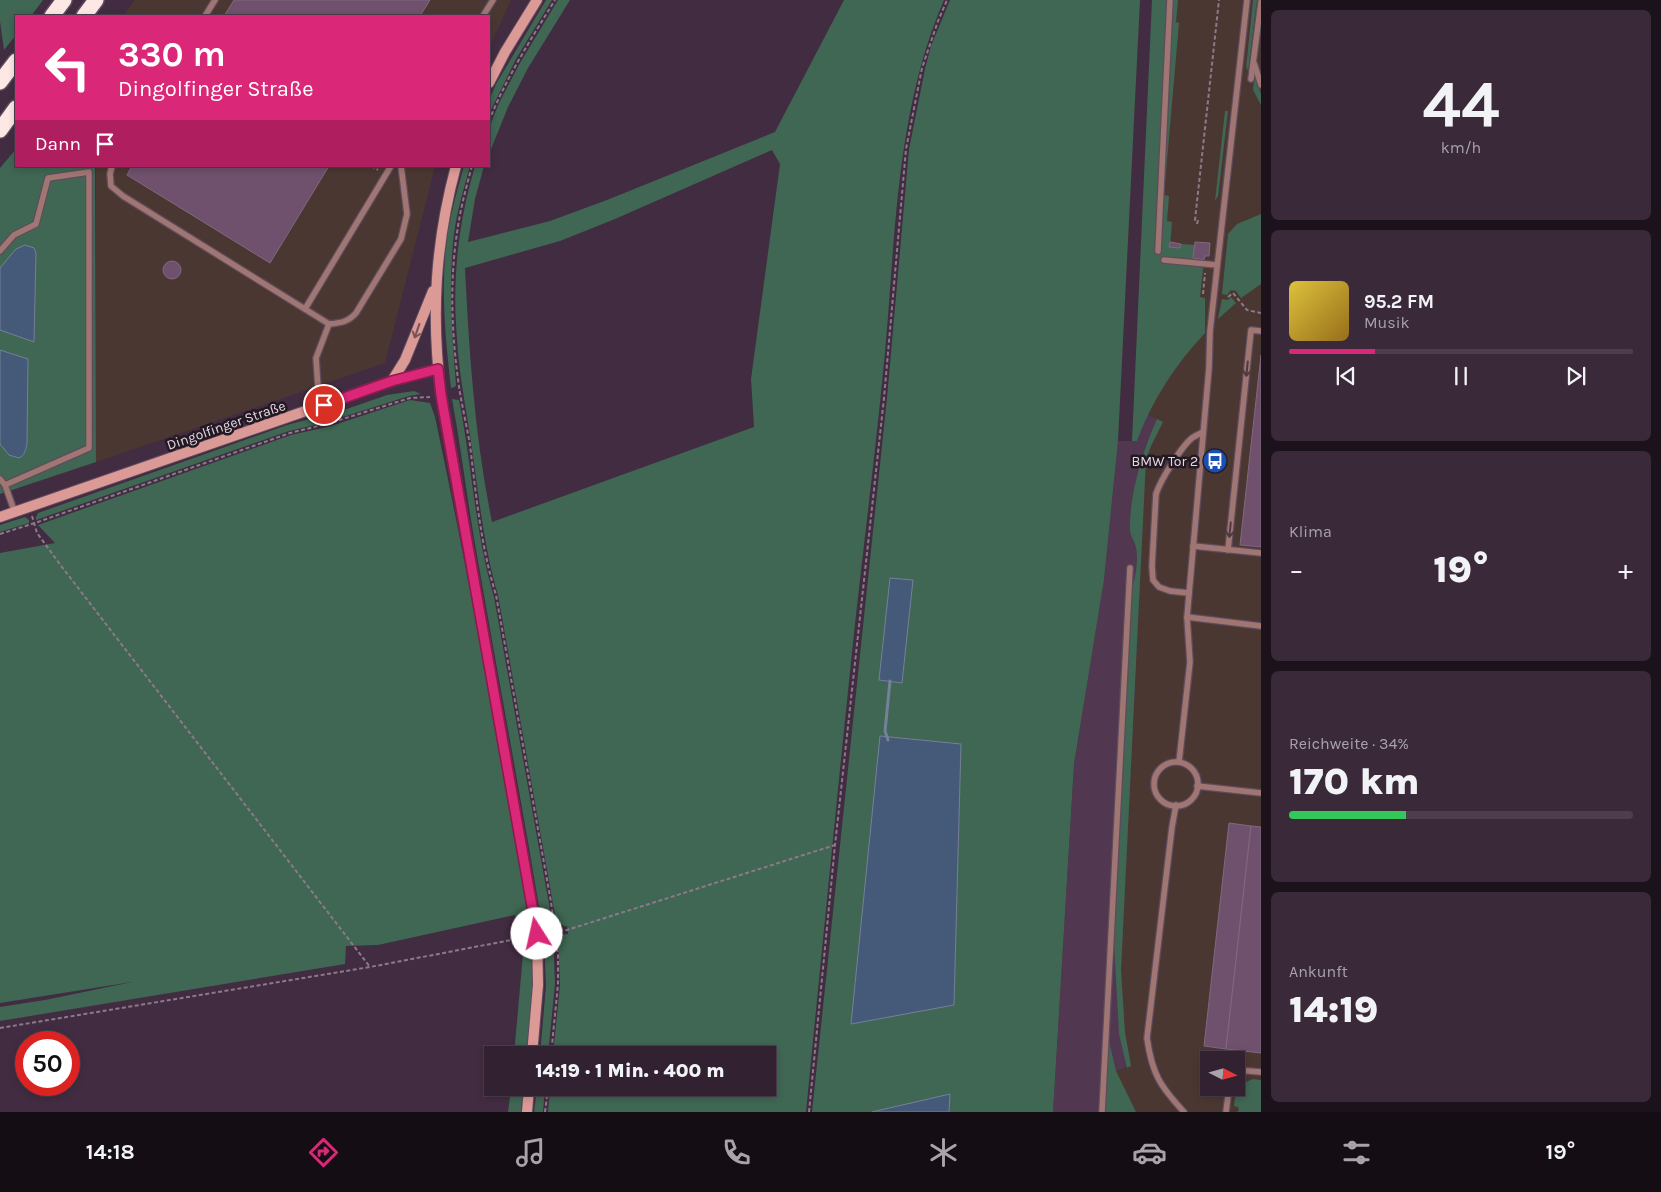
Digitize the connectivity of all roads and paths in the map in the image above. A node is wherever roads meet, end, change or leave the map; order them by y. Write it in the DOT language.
graph roads {
  1 [pos="64,0"];
  2 [pos="96,0"];
  3 [pos="215,0"];
  4 [pos="493,0"];
  5 [pos="537,0"];
  6 [pos="555,0"];
  7 [pos="947,0"];
  8 [pos="1170,0"];
  9 [pos="1219,0"];
  10 [pos="1247,0"];
  11 [pos="1261,2"];
  12 [pos="53,15"];
  13 [pos="85,15"];
  14 [pos="206,15"];
  15 [pos="484,15"];
  16 [pos="1253,61"];
  17 [pos="15,62"];
  18 [pos="1251,79"];
  19 [pos="490,81"];
  20 [pos="0,82"];
  21 [pos="1261,85"];
  22 [pos="15,109"];
  23 [pos="490,118"];
  24 [pos="0,130"];
  25 [pos="112,167"];
  26 [pos="390,167"];
  27 [pos="401,167"];
  28 [pos="456,167"];
  29 [pos="472,167"];
  30 [pos="1197,224"];
  31 [pos="0,251"];
  32 [pos="1158,251"];
  33 [pos="1164,260"];
  34 [pos="1206,263"];
  35 [pos="1217,265"];
  36 [pos="435,285"];
  37 [pos="1203,294"];
  38 [pos="1228,297"];
  39 [pos="306,309"];
  40 [pos="1261,312"];
  41 [pos="329,324"];
  42 [pos="1261,331"];
  43 [pos="438,369"];
  44 [pos="392,381"];
  45 [pos="441,395"];
  46 [pos="324,405"];
  47 [pos="1203,432"];
  48 [pos="0,479"];
  49 [pos="5,485"];
  50 [pos="30,508"];
  51 [pos="15,513"];
  52 [pos="0,517"];
  53 [pos="35,523"];
  54 [pos="0,534"];
  55 [pos="1193,546"];
  56 [pos="1228,550"];
  57 [pos="1261,553"];
  58 [pos="1130,568"];
  59 [pos="1189,593"];
  60 [pos="1187,617"];
  61 [pos="1261,626"];
  62 [pos="1179,762"];
  63 [pos="1197,786"];
  64 [pos="1261,793"];
  65 [pos="1176,805"];
  66 [pos="835,845"];
  67 [pos="555,931"];
  68 [pos="537,934"];
  69 [pos="370,967"];
  70 [pos="0,1028"];
  71 [pos="533,1046"];
  72 [pos="552,1046"];
  73 [pos="1245,1071"];
  74 [pos="1261,1072"];
  75 [pos="528,1096"];
  76 [pos="547,1096"];
  77 [pos="1228,1096"];
  78 [pos="527,1112"];
  79 [pos="545,1112"];
  80 [pos="809,1112"];
  81 [pos="1102,1112"];
  82 [pos="1184,1112"];
  83 [pos="1226,1112"];
  1 -- 12 [label="highway"];
  2 -- 13 [label="highway"];
  3 -- 14 [label="lane"];
  4 -- 15 [label="lane"];
  5 -- 19 [label="main road"];
  6 -- 23 [label="path"];
  7 -- 66 [label="path"];
  8 -- 32 [label="lane"];
  9 -- 30 [label="path"];
  10 -- 35 [label="lane"];
  11 -- 16 [label="lane"];
  16 -- 18 [label="lane"];
  16 -- 21 [label="lane"];
  17 -- 20 [label="highway"];
  22 -- 24 [label="highway"];
  25 -- 39 [label="lane"];
  26 -- 39 [label="lane"];
  27 -- 41 [label="lane"];
  28 -- 36 [label="main road"];
  29 -- 67 [label="path"];
  31 -- 49 [label="lane"];
  33 -- 34 [label="lane"];
  34 -- 35 [label="lane"];
  34 -- 37 [label="path"];
  35 -- 47 [label="lane"];
  36 -- 43 [label="main road"];
  36 -- 44 [label="main road, one-way"];
  38 -- 40 [label="path"];
  39 -- 41 [label="lane"];
  41 -- 46 [label="lane"];
  42 -- 56 [label="lane, one-way"];
  43 -- 44 [label="main road, Dingolfinger Straße"];
  43 -- 45 [label="main road"];
  44 -- 46 [label="main road, Dingolfinger Straße"];
  45 -- 53 [label="path"];
  45 -- 68 [label="main road"];
  46 -- 50 [label="main road, Dingolfinger Straße"];
  47 -- 55 [label="lane"];
  47 -- 59 [label="lane"];
  48 -- 49 [label="lane"];
  49 -- 51 [label="lane"];
  50 -- 51 [label="main road, Dingolfinger Straße"];
  50 -- 53 [label="path"];
  51 -- 52 [label="main road, Dingolfinger Straße"];
  53 -- 54 [label="path"];
  53 -- 69 [label="path"];
  55 -- 56 [label="lane"];
  55 -- 59 [label="lane"];
  56 -- 57 [label="lane"];
  58 -- 81 [label="lane"];
  59 -- 60 [label="lane"];
  60 -- 61 [label="lane"];
  60 -- 62 [label="lane"];
  62 -- 63 [label="lane"];
  62 -- 65 [label="lane"];
  63 -- 64 [label="lane"];
  63 -- 65 [label="lane"];
  65 -- 82 [label="lane"];
  66 -- 67 [label="path"];
  66 -- 80 [label="path"];
  67 -- 68 [label="path"];
  67 -- 72 [label="path"];
  68 -- 69 [label="path"];
  68 -- 71 [label="main road"];
  69 -- 70 [label="path"];
  73 -- 74 [label="lane"];
  75 -- 78 [label="main road"];
  76 -- 79 [label="path"];
  77 -- 83 [label="lane"];
}
